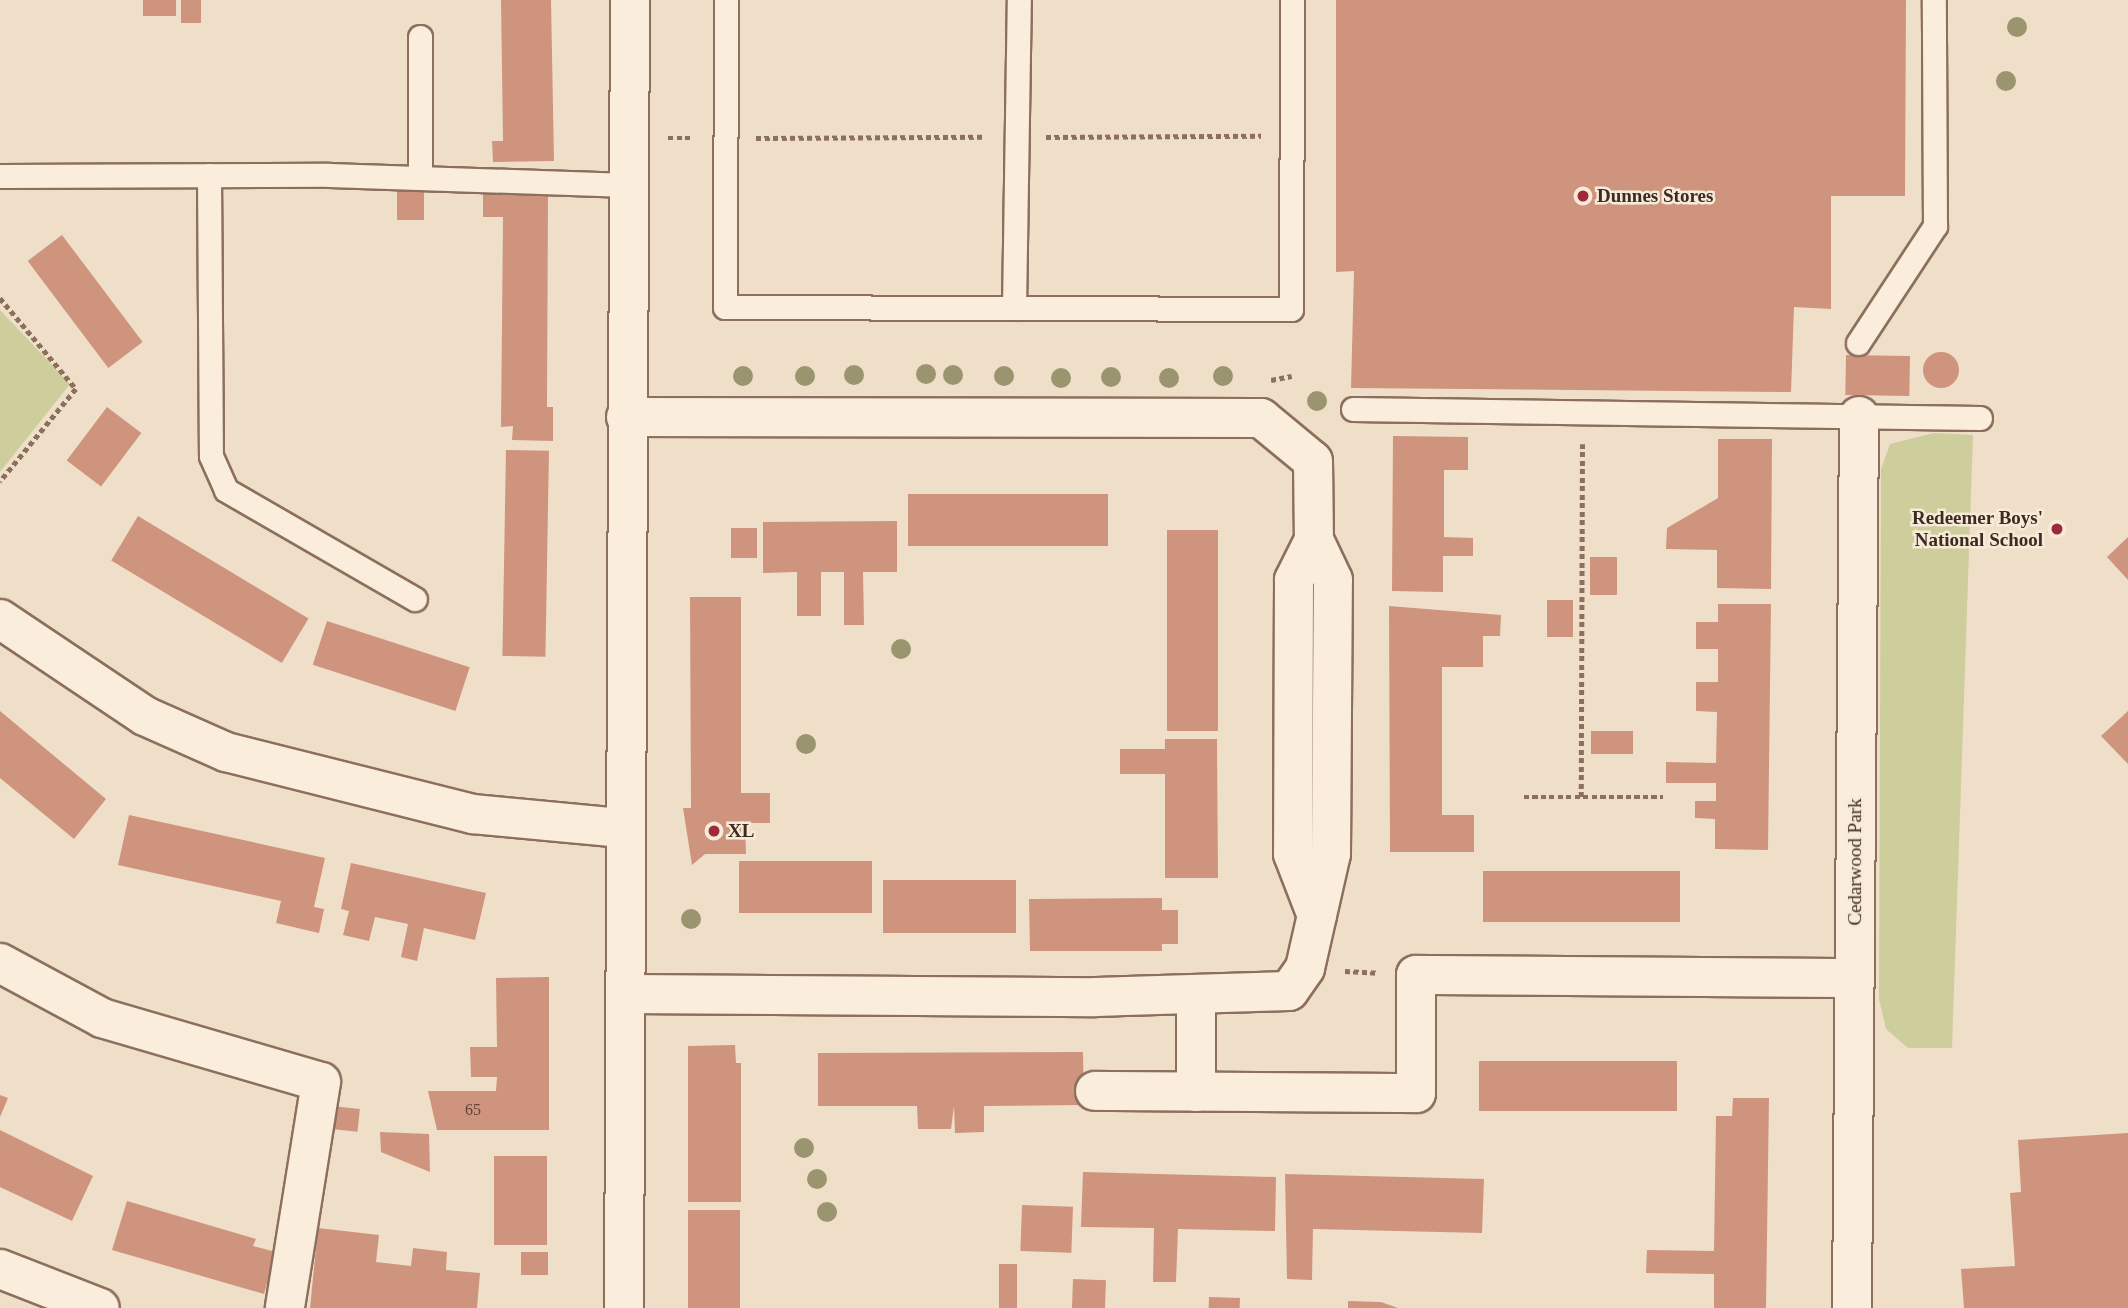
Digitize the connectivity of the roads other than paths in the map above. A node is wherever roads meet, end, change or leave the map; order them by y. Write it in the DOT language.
graph roads {
  1 [pos="630,0"];
  2 [pos="726,0"];
  3 [pos="1019,0"];
  4 [pos="1292,0"];
  5 [pos="1934,0"];
  6 [pos="420,37"];
  7 [pos="209,175"];
  8 [pos="0,176"];
  9 [pos="420,178"];
  10 [pos="628,185"];
  11 [pos="1014,308"];
  12 [pos="1858,342"];
  13 [pos="1353,409"];
  14 [pos="1859,416"];
  15 [pos="626,418"];
  16 [pos="1980,418"];
  17 [pos="415,599"];
  18 [pos="0,618"];
  19 [pos="622,828"];
  20 [pos="0,963"];
  21 [pos="1854,978"];
  22 [pos="628,993"];
  23 [pos="1196,996"];
  24 [pos="1095,1091"];
  25 [pos="1196,1092"];
  26 [pos="0,1269"];
  27 [pos="100,1308"];
  28 [pos="285,1308"];
  29 [pos="624,1308"];
  30 [pos="1852,1308"];
  1 -- 10 [label="street"];
  2 -- 11 [label="lane"];
  3 -- 11 [label="lane"];
  4 -- 11 [label="lane"];
  5 -- 12 [label="lane"];
  6 -- 9 [label="lane"];
  7 -- 8 [label="lane"];
  7 -- 9 [label="lane"];
  7 -- 17 [label="lane"];
  9 -- 10 [label="lane"];
  10 -- 15 [label="street"];
  13 -- 14 [label="lane"];
  14 -- 16 [label="lane"];
  14 -- 21 [label="street, Cedarwood Park"];
  15 -- 19 [label="street"];
  15 -- 23 [label="street"];
  18 -- 19 [label="street"];
  19 -- 22 [label="street"];
  20 -- 28 [label="street"];
  21 -- 25 [label="street"];
  21 -- 30 [label="street, Cedarwood Park"];
  22 -- 23 [label="street"];
  22 -- 29 [label="street"];
  23 -- 25 [label="street"];
  24 -- 25 [label="street"];
  26 -- 27 [label="street"];
}
